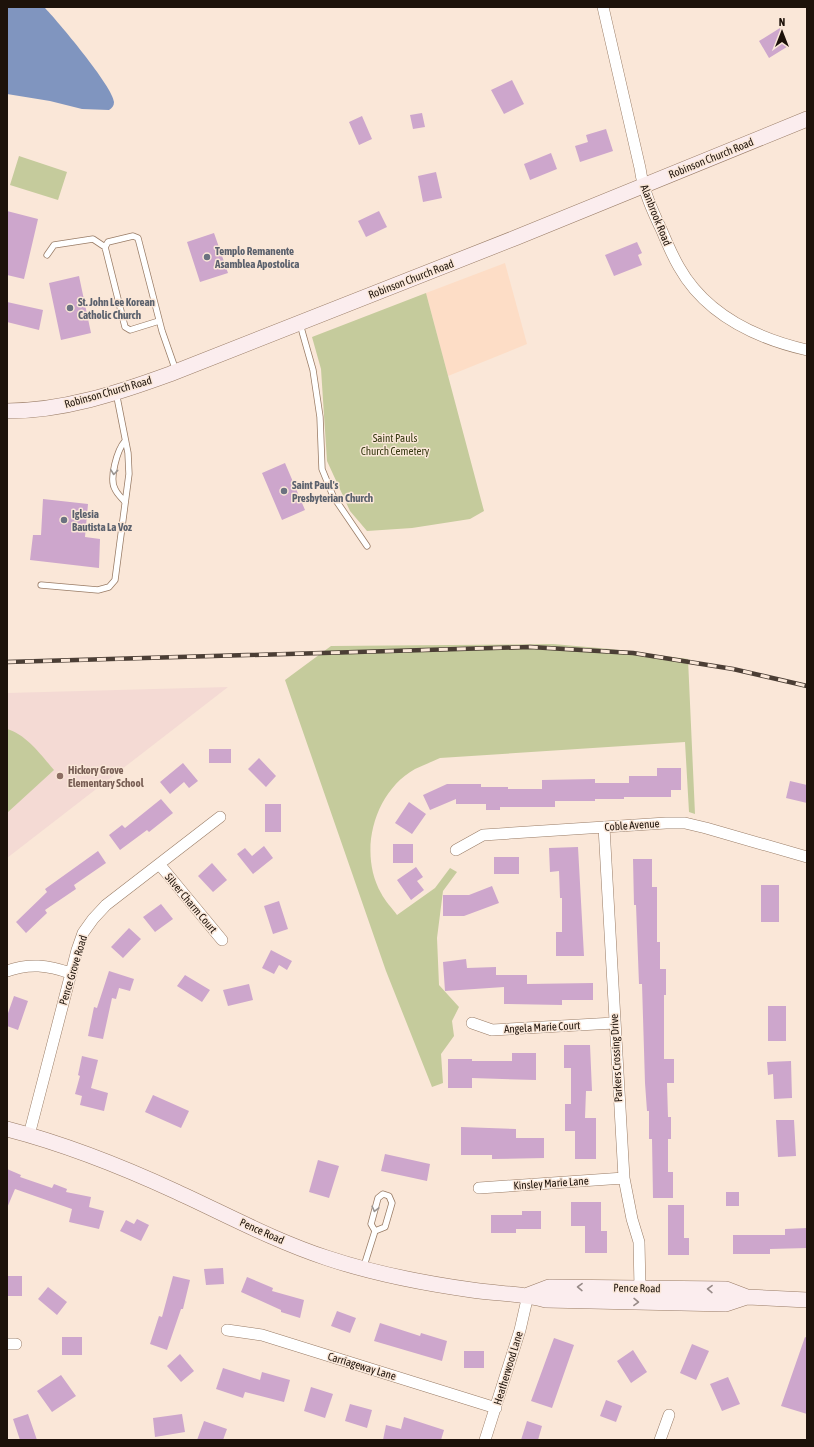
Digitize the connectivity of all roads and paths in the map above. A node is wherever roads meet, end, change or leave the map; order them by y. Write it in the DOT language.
graph roads {
  1 [pos="603,7"];
  2 [pos="807,119"];
  3 [pos="642,186"];
  4 [pos="105,247"];
  5 [pos="47,255"];
  6 [pos="159,321"];
  7 [pos="300,322"];
  8 [pos="807,350"];
  9 [pos="176,371"];
  10 [pos="116,392"];
  11 [pos="7,411"];
  12 [pos="125,441"];
  13 [pos="125,502"];
  14 [pos="367,546"];
  15 [pos="41,585"];
  16 [pos="220,817"];
  17 [pos="604,826"];
  18 [pos="456,850"];
  19 [pos="807,857"];
  20 [pos="160,865"];
  21 [pos="222,940"];
  22 [pos="7,971"];
  23 [pos="70,973"];
  24 [pos="472,1023"];
  25 [pos="614,1023"];
  26 [pos="7,1129"];
  27 [pos="29,1135"];
  28 [pos="624,1178"];
  29 [pos="479,1188"];
  30 [pos="375,1231"];
  31 [pos="363,1269"];
  32 [pos="640,1288"];
  33 [pos="528,1295"];
  34 [pos="747,1297"];
  35 [pos="807,1300"];
  36 [pos="227,1330"];
  37 [pos="496,1408"];
  38 [pos="669,1415"];
  39 [pos="486,1440"];
  40 [pos="660,1440"];
  1 -- 3 [label="street, Alanbrook Road"];
  2 -- 3 [label="street, Robinson Church Road"];
  3 -- 7 [label="street, Robinson Church Road"];
  3 -- 8 [label="street, Alanbrook Road"];
  4 -- 5 [label="lane"];
  4 -- 6 [label="lane"];
  4 -- 6 [label="lane"];
  6 -- 9 [label="lane"];
  7 -- 9 [label="street, Robinson Church Road"];
  7 -- 14 [label="lane"];
  9 -- 10 [label="street, Robinson Church Road"];
  10 -- 11 [label="street, Robinson Church Road"];
  10 -- 12 [label="lane"];
  12 -- 13 [label="lane"];
  12 -- 13 [label="lane, one-way"];
  13 -- 15 [label="lane"];
  16 -- 20 [label="street, Pence Grove Road"];
  17 -- 18 [label="street, Coble Avenue"];
  17 -- 19 [label="street, Coble Avenue"];
  17 -- 25 [label="street, Parkers Crossing Drive"];
  20 -- 21 [label="street, Silver Charm Court"];
  20 -- 23 [label="street, Pence Grove Road"];
  22 -- 23 [label="street"];
  23 -- 27 [label="street, Pence Grove Road"];
  24 -- 25 [label="street, Angela Marie Court"];
  25 -- 28 [label="street, Parkers Crossing Drive"];
  26 -- 27 [label="street, Pence Road"];
  27 -- 31 [label="street, Pence Road"];
  28 -- 29 [label="street, Kinsley Marie Lane"];
  28 -- 32 [label="street, Parkers Crossing Drive"];
  30 -- 30 [label="lane, one-way"];
  30 -- 31 [label="lane"];
  31 -- 33 [label="street, Pence Road"];
  32 -- 33 [label="street, Pence Road, one-way"];
  34 -- 32 [label="street, Pence Road, one-way"];
  33 -- 34 [label="street, Pence Road, one-way"];
  33 -- 37 [label="street, Heatherwood Lane"];
  34 -- 35 [label="street, Pence Road"];
  36 -- 37 [label="street, Carriageway Lane"];
  37 -- 39 [label="street, Heatherwood Lane"];
  38 -- 40 [label="street"];
}
